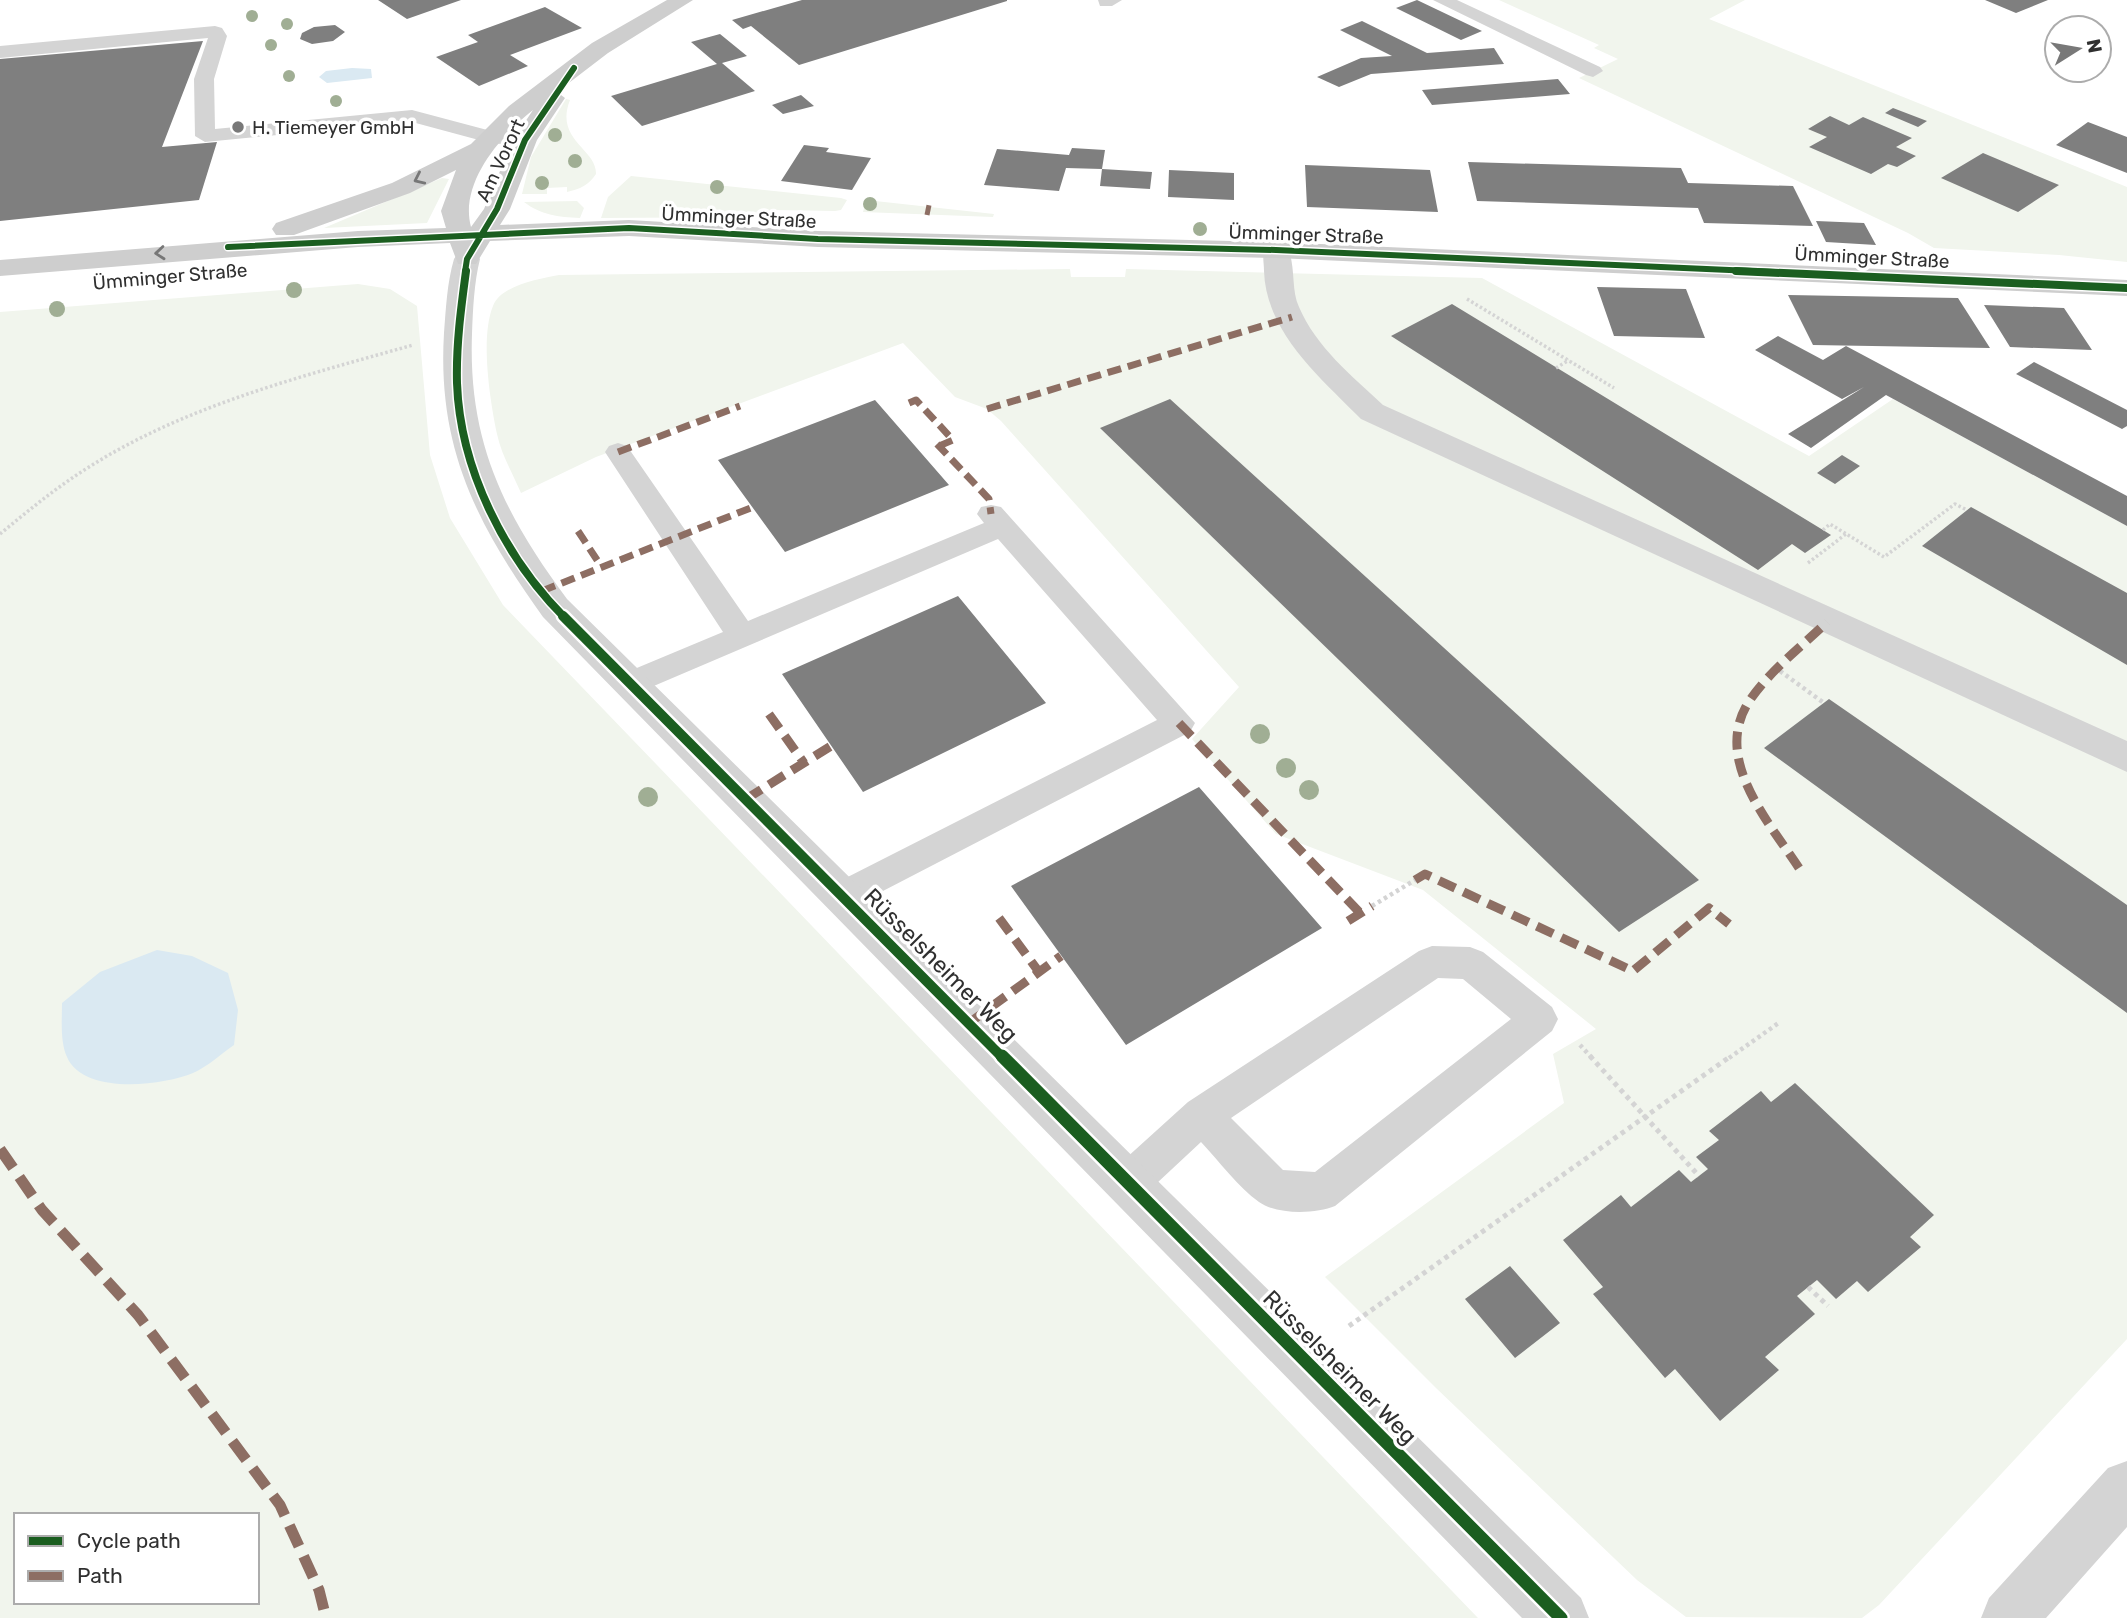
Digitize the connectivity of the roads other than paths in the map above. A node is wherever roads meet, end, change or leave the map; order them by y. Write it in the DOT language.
graph roads {
  1 [pos="682,0"];
  2 [pos="1442,0"];
  3 [pos="0,52"];
  4 [pos="574,68"];
  5 [pos="1593,71"];
  6 [pos="526,140"];
  7 [pos="485,143"];
  8 [pos="818,239"];
  9 [pos="470,242"];
  10 [pos="228,247"];
  11 [pos="1276,250"];
  12 [pos="632,254"];
  13 [pos="597,255"];
  14 [pos="0,268"];
  15 [pos="0,288"];
  16 [pos="2127,288"];
  17 [pos="618,452"];
  18 [pos="742,636"];
  19 [pos="631,683"];
  20 [pos="2127,757"];
  21 [pos="842,896"];
  22 [pos="1202,1115"];
  23 [pos="1128,1183"];
  24 [pos="2127,1486"];
  25 [pos="1560,1618"];
  26 [pos="2010,1618"];
  1 -- 4 [label="street, Am Vorort"];
  2 -- 5 [label="lane"];
  3 -- 7 [label="lane"];
  4 -- 6 [label="street, Am Vorort"];
  4 -- 7 [label="street, Am Vorort"];
  6 -- 7 [label="lane"];
  6 -- 9 [label="street, Am Vorort"];
  7 -- 9 [label="street, Am Vorort"];
  7 -- 10 [label="street, Am Vorort, one-way"];
  8 -- 9 [label="street, Ümminger Straße"];
  8 -- 11 [label="street, Ümminger Straße"];
  8 -- 12 [label="street, Ümminger Straße"];
  9 -- 10 [label="street, Ümminger Straße"];
  9 -- 13 [label="street, Ümminger Straße"];
  9 -- 15 [label="street, Ümminger Straße"];
  9 -- 19 [label="street, Rüsselsheimer Weg"];
  10 -- 14 [label="street, Ümminger Straße, one-way"];
  11 -- 16 [label="street, Ümminger Straße"];
  11 -- 20 [label="street, Ümminger Straße"];
  17 -- 18 [label="lane"];
  18 -- 19 [label="lane"];
  18 -- 21 [label="lane"];
  19 -- 21 [label="street, Rüsselsheimer Weg"];
  21 -- 23 [label="street, Rüsselsheimer Weg"];
  22 -- 22 [label="lane"];
  22 -- 23 [label="lane"];
  23 -- 25 [label="street, Rüsselsheimer Weg"];
  24 -- 26 [label="street"];
}
